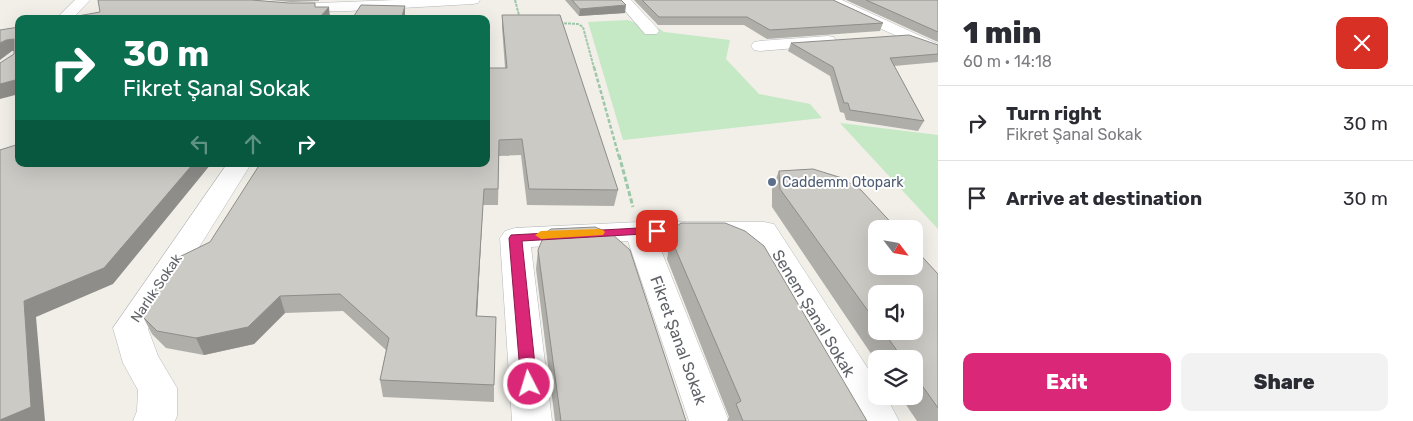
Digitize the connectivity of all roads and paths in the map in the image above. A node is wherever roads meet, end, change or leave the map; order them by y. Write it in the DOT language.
graph roads {
  1 [pos="83,0"];
  2 [pos="223,0"];
  3 [pos="473,0"];
  4 [pos="515,0"];
  5 [pos="623,0"];
  6 [pos="830,0"];
  7 [pos="345,9"];
  8 [pos="66,15"];
  9 [pos="526,22"];
  10 [pos="552,23"];
  11 [pos="651,31"];
  12 [pos="907,36"];
  13 [pos="878,38"];
  14 [pos="848,40"];
  15 [pos="760,46"];
  16 [pos="938,50"];
  17 [pos="237,167"];
  18 [pos="639,231"];
  19 [pos="152,421"];
  20 [pos="532,421"];
  21 [pos="709,421"];
  22 [pos="879,421"];
  1 -- 8 [label="street"];
  2 -- 7 [label="street"];
  3 -- 7 [label="street"];
  4 -- 9 [label="path"];
  5 -- 11 [label="street"];
  6 -- 12 [label="street"];
  10 -- 18 [label="path"];
  12 -- 13 [label="street"];
  12 -- 16 [label="street"];
  14 -- 15 [label="street"];
  17 -- 19 [label="street, Narlık Sokak"];
  18 -- 20 [label="street"];
  18 -- 21 [label="street, Fikret Şanal Sokak"];
  18 -- 22 [label="street, Senem Şanal Sokak"];
}
